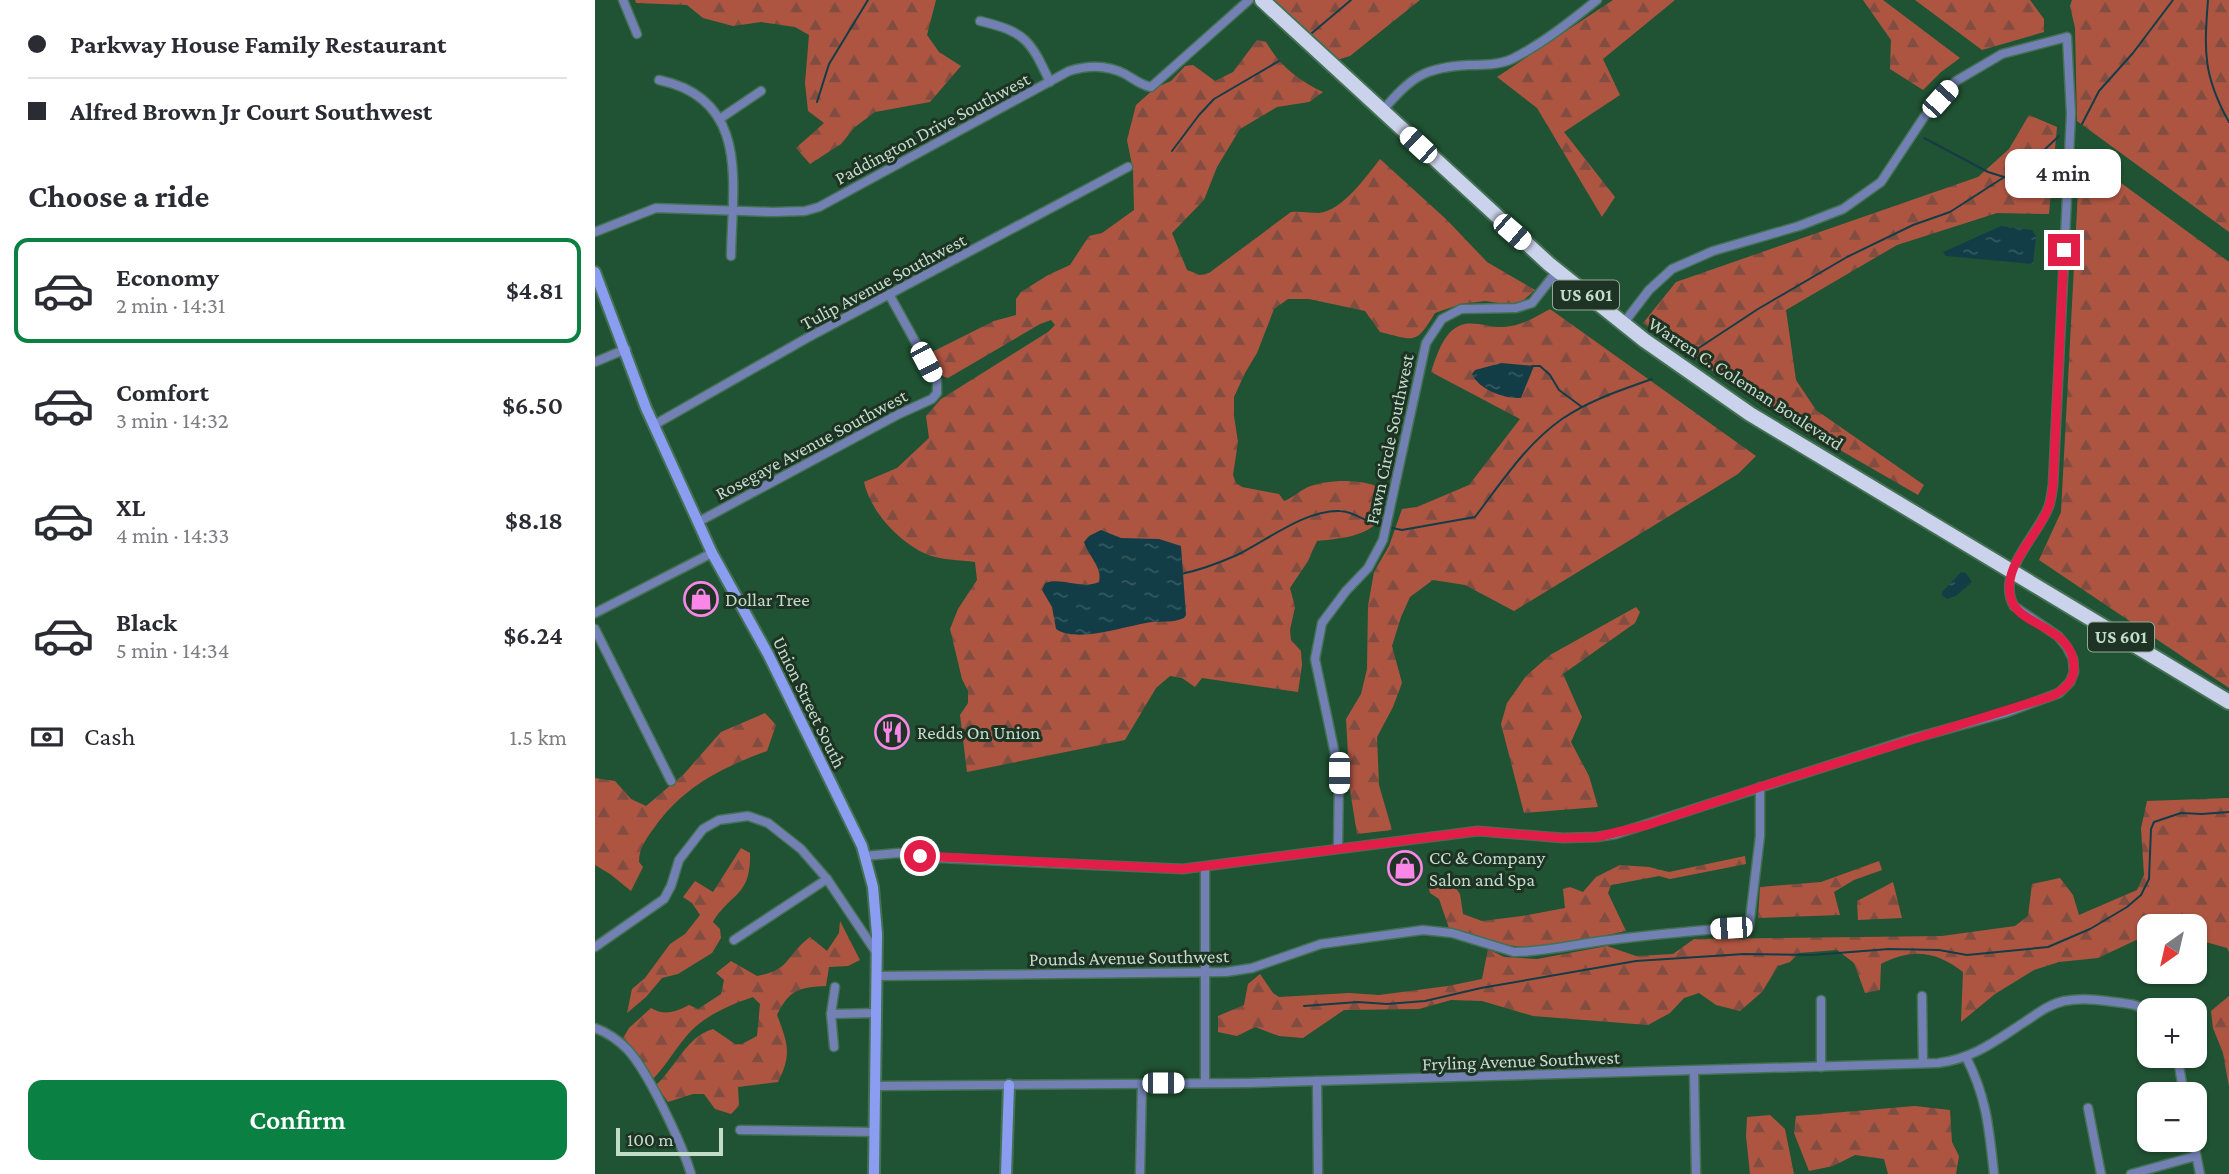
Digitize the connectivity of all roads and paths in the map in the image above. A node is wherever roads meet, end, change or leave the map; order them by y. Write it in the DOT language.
graph roads {
  1 [pos="622,0"];
  2 [pos="1249,0"];
  3 [pos="1262,0"];
  4 [pos="1597,0"];
  5 [pos="980,21"];
  6 [pos="636,34"];
  7 [pos="659,80"];
  8 [pos="1050,82"];
  9 [pos="761,91"];
  10 [pos="1382,111"];
  11 [pos="721,118"];
  12 [pos="1128,167"];
  13 [pos="731,209"];
  14 [pos="595,232"];
  15 [pos="731,256"];
  16 [pos="1557,271"];
  17 [pos="595,272"];
  18 [pos="890,296"];
  19 [pos="1623,324"];
  20 [pos="626,349"];
  21 [pos="595,362"];
  22 [pos="654,425"];
  23 [pos="698,522"];
  24 [pos="712,553"];
  25 [pos="2012,572"];
  26 [pos="595,613"];
  27 [pos="595,629"];
  28 [pos="2229,702"];
  29 [pos="671,781"];
  30 [pos="1760,787"];
  31 [pos="1338,848"];
  32 [pos="865,856"];
  33 [pos="1205,867"];
  34 [pos="827,879"];
  35 [pos="734,940"];
  36 [pos="595,947"];
  37 [pos="877,955"];
  38 [pos="1206,973"];
  39 [pos="877,976"];
  40 [pos="835,987"];
  41 [pos="1922,996"];
  42 [pos="1821,1000"];
  43 [pos="2137,1006"];
  44 [pos="876,1013"];
  45 [pos="831,1014"];
  46 [pos="595,1028"];
  47 [pos="834,1047"];
  48 [pos="1966,1057"];
  49 [pos="1923,1063"];
  50 [pos="1821,1067"];
  51 [pos="1694,1071"];
  52 [pos="1317,1081"];
  53 [pos="1205,1083"];
  54 [pos="1142,1084"];
  55 [pos="1009,1085"];
  56 [pos="876,1086"];
  57 [pos="2088,1108"];
  58 [pos="740,1130"];
  59 [pos="875,1132"];
  60 [pos="2195,1152"];
  61 [pos="2196,1156"];
  62 [pos="691,1174"];
  63 [pos="874,1174"];
  64 [pos="1006,1174"];
  65 [pos="1140,1174"];
  66 [pos="1318,1174"];
  67 [pos="1696,1174"];
  68 [pos="1994,1174"];
  69 [pos="2101,1174"];
  70 [pos="2131,1174"];
  71 [pos="2200,1174"];
  1 -- 6 [label="street"];
  2 -- 8 [label="street, Paddington Drive Southwest"];
  3 -- 10 [label="highway, Warren C. Coleman Boulevard / US 601"];
  4 -- 10 [label="street"];
  5 -- 8 [label="street"];
  7 -- 11 [label="street"];
  8 -- 13 [label="street, Paddington Drive Southwest"];
  9 -- 11 [label="street"];
  10 -- 16 [label="highway, Warren C. Coleman Boulevard / US 601"];
  11 -- 13 [label="street"];
  12 -- 18 [label="street, Tulip Avenue Southwest"];
  13 -- 14 [label="street, Paddington Drive Southwest"];
  13 -- 15 [label="street"];
  16 -- 19 [label="highway, Warren C. Coleman Boulevard / US 601"];
  16 -- 31 [label="street, Fawn Circle Southwest"];
  17 -- 20 [label="main road, Union Street South"];
  18 -- 22 [label="street, Tulip Avenue Southwest"];
  18 -- 23 [label="street, Rosegaye Avenue Southwest"];
  19 -- 25 [label="highway, Warren C. Coleman Boulevard / US 601"];
  19 -- 25 [label="street"];
  20 -- 21 [label="street"];
  20 -- 22 [label="main road, Union Street South"];
  22 -- 23 [label="main road, Union Street South"];
  23 -- 24 [label="main road, Union Street South"];
  24 -- 26 [label="street"];
  24 -- 32 [label="main road, Union Street South"];
  25 -- 28 [label="highway, Warren C. Coleman Boulevard / US 601"];
  25 -- 30 [label="street"];
  27 -- 29 [label="street"];
  30 -- 31 [label="street"];
  30 -- 38 [label="street, Pounds Avenue Southwest"];
  31 -- 33 [label="street"];
  32 -- 33 [label="street"];
  32 -- 37 [label="main road, Union Street South"];
  33 -- 38 [label="street"];
  34 -- 35 [label="street"];
  34 -- 36 [label="street"];
  34 -- 37 [label="street"];
  37 -- 39 [label="main road, Union Street South"];
  38 -- 39 [label="street, Pounds Avenue Southwest"];
  38 -- 53 [label="street"];
  39 -- 44 [label="main road, Union Street South"];
  40 -- 45 [label="street"];
  41 -- 49 [label="street"];
  42 -- 50 [label="street"];
  43 -- 48 [label="street, Fryling Avenue Southwest"];
  44 -- 45 [label="street"];
  44 -- 56 [label="main road, Union Street South"];
  45 -- 47 [label="street"];
  46 -- 62 [label="street"];
  48 -- 49 [label="street, Fryling Avenue Southwest"];
  48 -- 68 [label="street"];
  49 -- 50 [label="street, Fryling Avenue Southwest"];
  50 -- 51 [label="street, Fryling Avenue Southwest"];
  51 -- 52 [label="street, Fryling Avenue Southwest"];
  51 -- 67 [label="street"];
  52 -- 53 [label="street, Fryling Avenue Southwest"];
  52 -- 66 [label="street"];
  53 -- 54 [label="street, Fryling Avenue Southwest"];
  54 -- 55 [label="street, Fryling Avenue Southwest"];
  54 -- 65 [label="street"];
  55 -- 56 [label="street, Fryling Avenue Southwest"];
  55 -- 64 [label="main road"];
  56 -- 59 [label="main road, Union Street South"];
  57 -- 69 [label="street"];
  58 -- 59 [label="street"];
  59 -- 63 [label="main road, Union Street South"];
  60 -- 61 [label="street"];
  61 -- 70 [label="street"];
  61 -- 71 [label="street"];
}
